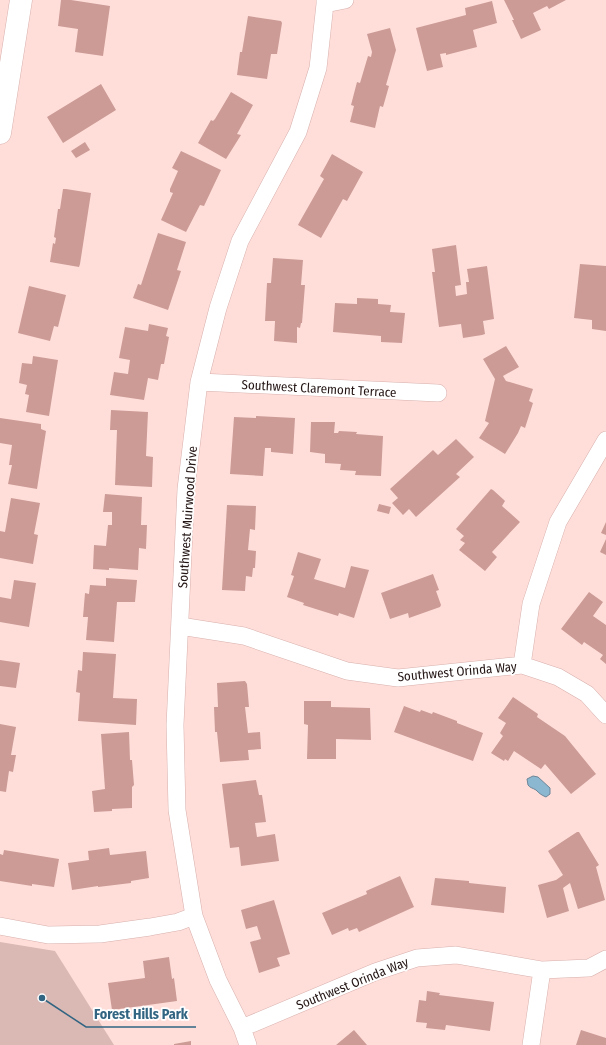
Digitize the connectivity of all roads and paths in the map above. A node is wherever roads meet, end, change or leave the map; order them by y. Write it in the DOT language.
graph roads {
  1 [pos="21,0"];
  2 [pos="345,0"];
  3 [pos="325,2"];
  4 [pos="0,133"];
  5 [pos="199,382"];
  6 [pos="438,393"];
  7 [pos="606,440"];
  8 [pos="180,626"];
  9 [pos="522,665"];
  10 [pos="606,714"];
  11 [pos="194,916"];
  12 [pos="0,926"];
  13 [pos="606,959"];
  14 [pos="542,970"];
  15 [pos="242,1028"];
  16 [pos="248,1045"];
  17 [pos="531,1045"];
  1 -- 4 [label="street"];
  2 -- 3 [label="street"];
  3 -- 5 [label="street, Southwest Muirwood Drive"];
  5 -- 6 [label="street, Southwest Claremont Terrace"];
  5 -- 8 [label="street, Southwest Muirwood Drive"];
  7 -- 9 [label="street"];
  8 -- 9 [label="street, Southwest Orinda Way"];
  8 -- 11 [label="street, Southwest Muirwood Drive"];
  9 -- 10 [label="street, Southwest Orinda Way"];
  11 -- 12 [label="street"];
  11 -- 15 [label="street, Southwest Muirwood Drive"];
  13 -- 14 [label="street, Southwest Orinda Way"];
  14 -- 15 [label="street, Southwest Orinda Way"];
  14 -- 17 [label="street"];
  15 -- 16 [label="street, Southwest Muirwood Drive"];
}
